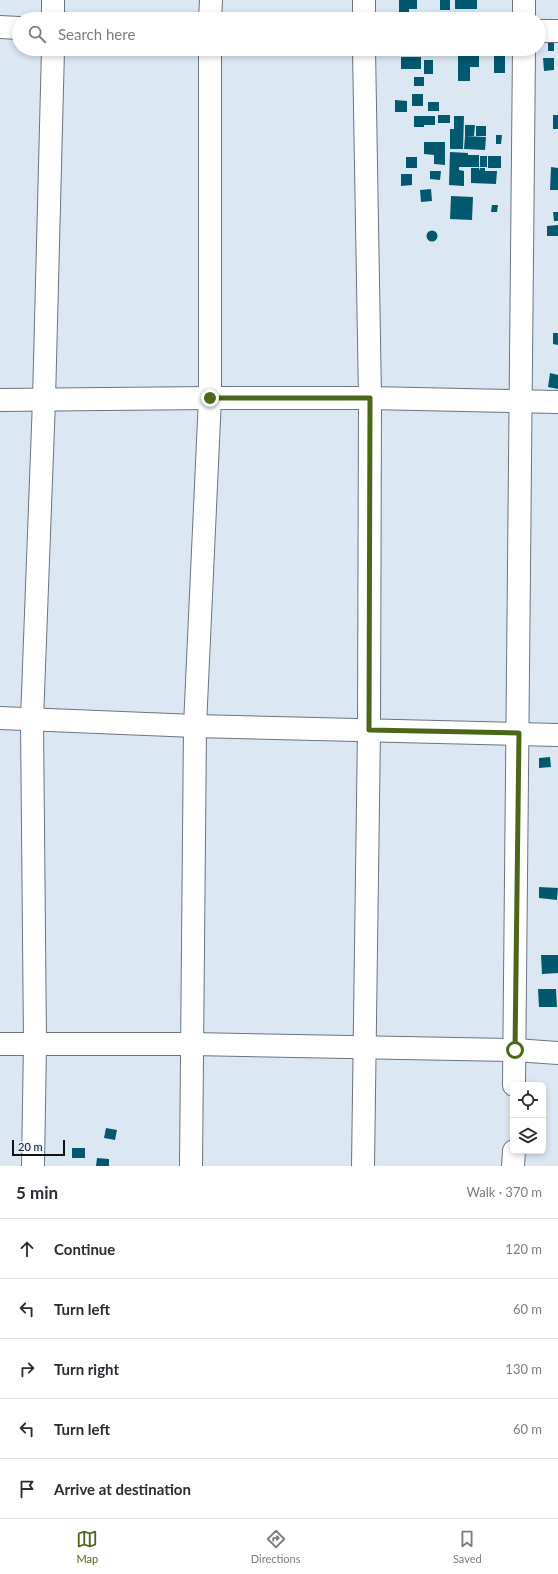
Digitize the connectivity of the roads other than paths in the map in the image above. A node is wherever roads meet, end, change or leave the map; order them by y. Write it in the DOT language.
graph roads {
  1 [pos="53,0"];
  2 [pos="211,0"];
  3 [pos="364,0"];
  4 [pos="524,0"];
  5 [pos="53,12"];
  6 [pos="210,12"];
  7 [pos="364,12"];
  8 [pos="524,12"];
  9 [pos="0,27"];
  10 [pos="12,28"];
  11 [pos="546,31"];
  12 [pos="558,31"];
  13 [pos="53,56"];
  14 [pos="210,56"];
  15 [pos="364,56"];
  16 [pos="524,56"];
  17 [pos="210,398"];
  18 [pos="370,398"];
  19 [pos="0,400"];
  20 [pos="44,400"];
  21 [pos="520,400"];
  22 [pos="558,402"];
  23 [pos="0,718"];
  24 [pos="32,720"];
  25 [pos="195,726"];
  26 [pos="369,730"];
  27 [pos="519,733"];
  28 [pos="558,735"];
  29 [pos="35,1043"];
  30 [pos="0,1044"];
  31 [pos="192,1044"];
  32 [pos="365,1047"];
  33 [pos="515,1050"];
  34 [pos="558,1053"];
  35 [pos="514,1082"];
  36 [pos="514,1154"];
  37 [pos="33,1166"];
  38 [pos="191,1166"];
  39 [pos="363,1166"];
  40 [pos="513,1166"];
  1 -- 5 [label="street"];
  2 -- 6 [label="street"];
  3 -- 7 [label="street"];
  4 -- 8 [label="street"];
  9 -- 10 [label="street"];
  11 -- 12 [label="street"];
  13 -- 20 [label="street"];
  14 -- 17 [label="street"];
  15 -- 18 [label="street"];
  16 -- 21 [label="street"];
  17 -- 18 [label="street"];
  17 -- 20 [label="street"];
  17 -- 25 [label="street"];
  18 -- 21 [label="street"];
  18 -- 26 [label="street"];
  19 -- 20 [label="street"];
  20 -- 24 [label="street"];
  21 -- 22 [label="street"];
  21 -- 27 [label="street"];
  23 -- 24 [label="street"];
  24 -- 25 [label="street"];
  24 -- 29 [label="street"];
  25 -- 26 [label="street"];
  25 -- 31 [label="street"];
  26 -- 27 [label="street"];
  26 -- 32 [label="street"];
  27 -- 28 [label="street"];
  27 -- 33 [label="street"];
  29 -- 30 [label="street"];
  29 -- 31 [label="street"];
  29 -- 37 [label="street"];
  31 -- 32 [label="street"];
  31 -- 38 [label="street"];
  32 -- 33 [label="street"];
  32 -- 39 [label="street"];
  33 -- 34 [label="street"];
  33 -- 35 [label="street"];
  36 -- 40 [label="street"];
}
